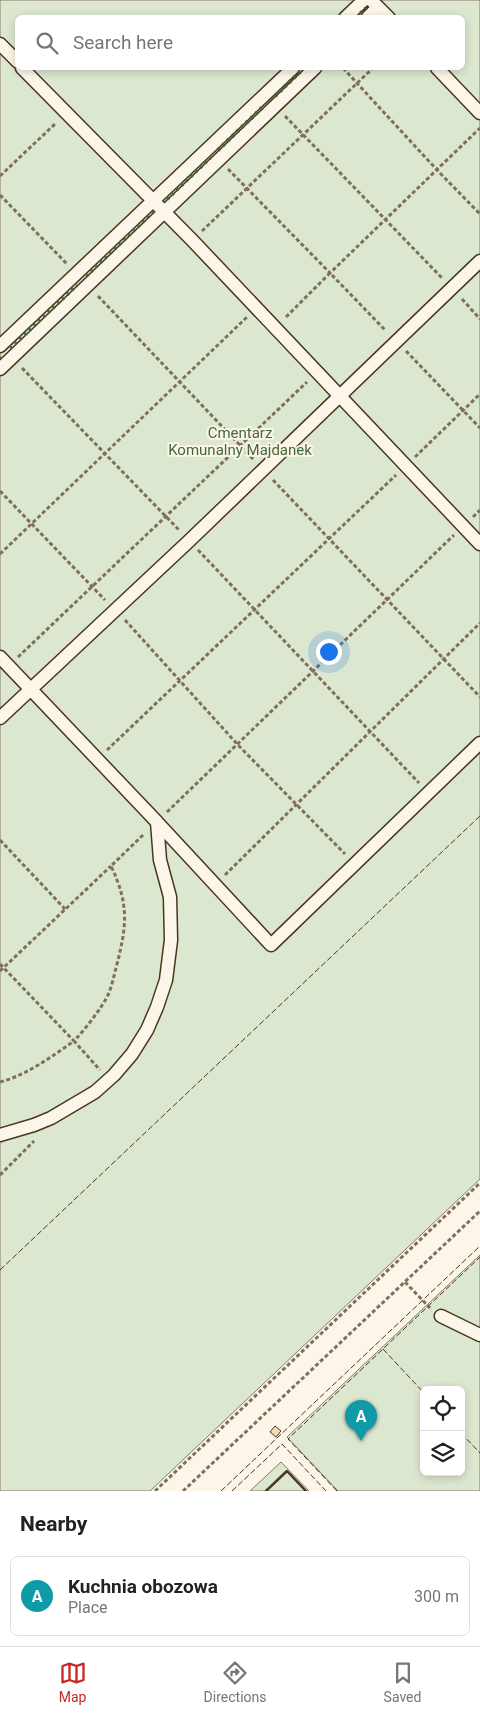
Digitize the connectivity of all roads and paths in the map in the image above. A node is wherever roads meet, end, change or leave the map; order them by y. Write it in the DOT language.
graph roads {
  1 [pos="364,0"];
  2 [pos="375,3"];
  3 [pos="349,15"];
  4 [pos="369,15"];
  5 [pos="386,15"];
  6 [pos="0,44"];
  7 [pos="15,59"];
  8 [pos="24,70"];
  9 [pos="291,70"];
  10 [pos="313,70"];
  11 [pos="345,70"];
  12 [pos="371,70"];
  13 [pos="439,70"];
  14 [pos="357,82"];
  15 [pos="275,106"];
  16 [pos="66,113"];
  17 [pos="480,113"];
  18 [pos="480,127"];
  19 [pos="302,134"];
  20 [pos="219,159"];
  21 [pos="437,170"];
  22 [pos="0,176"];
  23 [pos="247,187"];
  24 [pos="0,195"];
  25 [pos="154,201"];
  26 [pos="164,212"];
  27 [pos="480,214"];
  28 [pos="385,220"];
  29 [pos="192,240"];
  30 [pos="480,261"];
  31 [pos="330,273"];
  32 [pos="77,274"];
  33 [pos="88,285"];
  34 [pos="451,288"];
  35 [pos="256,308"];
  36 [pos="480,319"];
  37 [pos="275,328"];
  38 [pos="396,341"];
  39 [pos="0,346"];
  40 [pos="12,358"];
  41 [pos="0,369"];
  42 [pos="317,373"];
  43 [pos="179,383"];
  44 [pos="480,394"];
  45 [pos="339,396"];
  46 [pos="463,410"];
  47 [pos="480,428"];
  48 [pos="241,446"];
  49 [pos="105,454"];
  50 [pos="406,466"];
  51 [pos="263,470"];
  52 [pos="0,490"];
  53 [pos="166,517"];
  54 [pos="31,524"];
  55 [pos="464,527"];
  56 [pos="330,538"];
  57 [pos="189,541"];
  58 [pos="480,544"];
  59 [pos="0,554"];
  60 [pos="92,587"];
  61 [pos="388,599"];
  62 [pos="115,610"];
  63 [pos="254,610"];
  64 [pos="480,623"];
  65 [pos="444,659"];
  66 [pos="4,661"];
  67 [pos="312,672"];
  68 [pos="180,680"];
  69 [pos="30,689"];
  70 [pos="480,697"];
  71 [pos="0,718"];
  72 [pos="369,732"];
  73 [pos="480,743"];
  74 [pos="238,745"];
  75 [pos="98,759"];
  76 [pos="428,792"];
  77 [pos="297,804"];
  78 [pos="157,822"];
  79 [pos="0,840"];
  80 [pos="354,864"];
  81 [pos="111,866"];
  82 [pos="216,884"];
  83 [pos="66,908"];
  84 [pos="0,964"];
  85 [pos="4,968"];
  86 [pos="0,971"];
  87 [pos="74,1041"];
  88 [pos="108,1080"];
  89 [pos="0,1082"];
  90 [pos="34,1126"];
  91 [pos="0,1136"];
  92 [pos="0,1175"];
  93 [pos="480,1183"];
  94 [pos="480,1211"];
  95 [pos="405,1282"];
  96 [pos="441,1316"];
  97 [pos="480,1336"];
  98 [pos="155,1491"];
  99 [pos="184,1491"];
  1 -- 3 [label="street"];
  2 -- 4 [label="street"];
  2 -- 5 [label="street"];
  6 -- 7 [label="street"];
  8 -- 16 [label="street"];
  9 -- 25 [label="street"];
  10 -- 15 [label="street"];
  11 -- 14 [label="path"];
  12 -- 14 [label="path"];
  13 -- 17 [label="street"];
  14 -- 19 [label="path"];
  14 -- 21 [label="path"];
  15 -- 19 [label="path"];
  15 -- 20 [label="street"];
  16 -- 22 [label="path"];
  16 -- 25 [label="street"];
  18 -- 21 [label="path"];
  19 -- 23 [label="path"];
  19 -- 28 [label="path"];
  20 -- 23 [label="path"];
  20 -- 26 [label="street"];
  21 -- 27 [label="path"];
  21 -- 28 [label="path"];
  23 -- 29 [label="path"];
  23 -- 31 [label="path"];
  24 -- 32 [label="path"];
  25 -- 26 [label="street"];
  25 -- 32 [label="street"];
  26 -- 29 [label="street"];
  26 -- 33 [label="street"];
  28 -- 31 [label="path"];
  28 -- 34 [label="path"];
  29 -- 35 [label="street"];
  30 -- 34 [label="street"];
  31 -- 37 [label="path"];
  31 -- 38 [label="path"];
  32 -- 39 [label="street"];
  33 -- 40 [label="street"];
  33 -- 43 [label="path"];
  34 -- 36 [label="path"];
  34 -- 38 [label="street"];
  35 -- 37 [label="street"];
  35 -- 43 [label="path"];
  37 -- 42 [label="street"];
  38 -- 45 [label="street"];
  38 -- 46 [label="path"];
  40 -- 41 [label="street"];
  40 -- 49 [label="path"];
  42 -- 45 [label="street"];
  42 -- 48 [label="path"];
  43 -- 48 [label="path"];
  43 -- 49 [label="path"];
  44 -- 46 [label="path"];
  45 -- 50 [label="street"];
  45 -- 51 [label="street"];
  46 -- 47 [label="path"];
  46 -- 50 [label="path"];
  48 -- 51 [label="path"];
  48 -- 53 [label="path"];
  49 -- 53 [label="path"];
  49 -- 54 [label="path"];
  50 -- 55 [label="street"];
  50 -- 56 [label="path"];
  51 -- 56 [label="path"];
  51 -- 57 [label="street"];
  52 -- 54 [label="path"];
  53 -- 57 [label="path"];
  53 -- 60 [label="path"];
  54 -- 59 [label="path"];
  54 -- 60 [label="path"];
  55 -- 58 [label="street"];
  55 -- 61 [label="path"];
  56 -- 61 [label="path"];
  56 -- 63 [label="path"];
  57 -- 62 [label="street"];
  57 -- 63 [label="path"];
  60 -- 62 [label="path"];
  60 -- 66 [label="path"];
  61 -- 65 [label="path"];
  61 -- 67 [label="path"];
  62 -- 68 [label="path"];
  62 -- 69 [label="street"];
  63 -- 67 [label="path"];
  63 -- 68 [label="path"];
  64 -- 65 [label="path"];
  65 -- 70 [label="path"];
  65 -- 72 [label="path"];
  66 -- 69 [label="street"];
  67 -- 72 [label="path"];
  67 -- 74 [label="path"];
  68 -- 74 [label="path"];
  68 -- 75 [label="path"];
  69 -- 71 [label="street"];
  69 -- 75 [label="street"];
  72 -- 76 [label="path"];
  72 -- 77 [label="path"];
  73 -- 76 [label="street"];
  74 -- 77 [label="path"];
  74 -- 78 [label="path"];
  75 -- 78 [label="street"];
  76 -- 80 [label="street"];
  77 -- 80 [label="path"];
  77 -- 82 [label="path"];
  78 -- 81 [label="path"];
  78 -- 82 [label="street"];
  78 -- 88 [label="street"];
  79 -- 83 [label="path"];
  80 -- 82 [label="street"];
  81 -- 83 [label="path"];
  81 -- 87 [label="path"];
  83 -- 85 [label="path"];
  84 -- 85 [label="path"];
  85 -- 86 [label="path"];
  85 -- 87 [label="path"];
  87 -- 88 [label="path"];
  87 -- 89 [label="path"];
  88 -- 90 [label="street"];
  90 -- 91 [label="street"];
  90 -- 92 [label="path"];
  93 -- 98 [label="path"];
  94 -- 95 [label="path"];
  95 -- 96 [label="path"];
  95 -- 99 [label="path"];
  96 -- 97 [label="street"];
}
